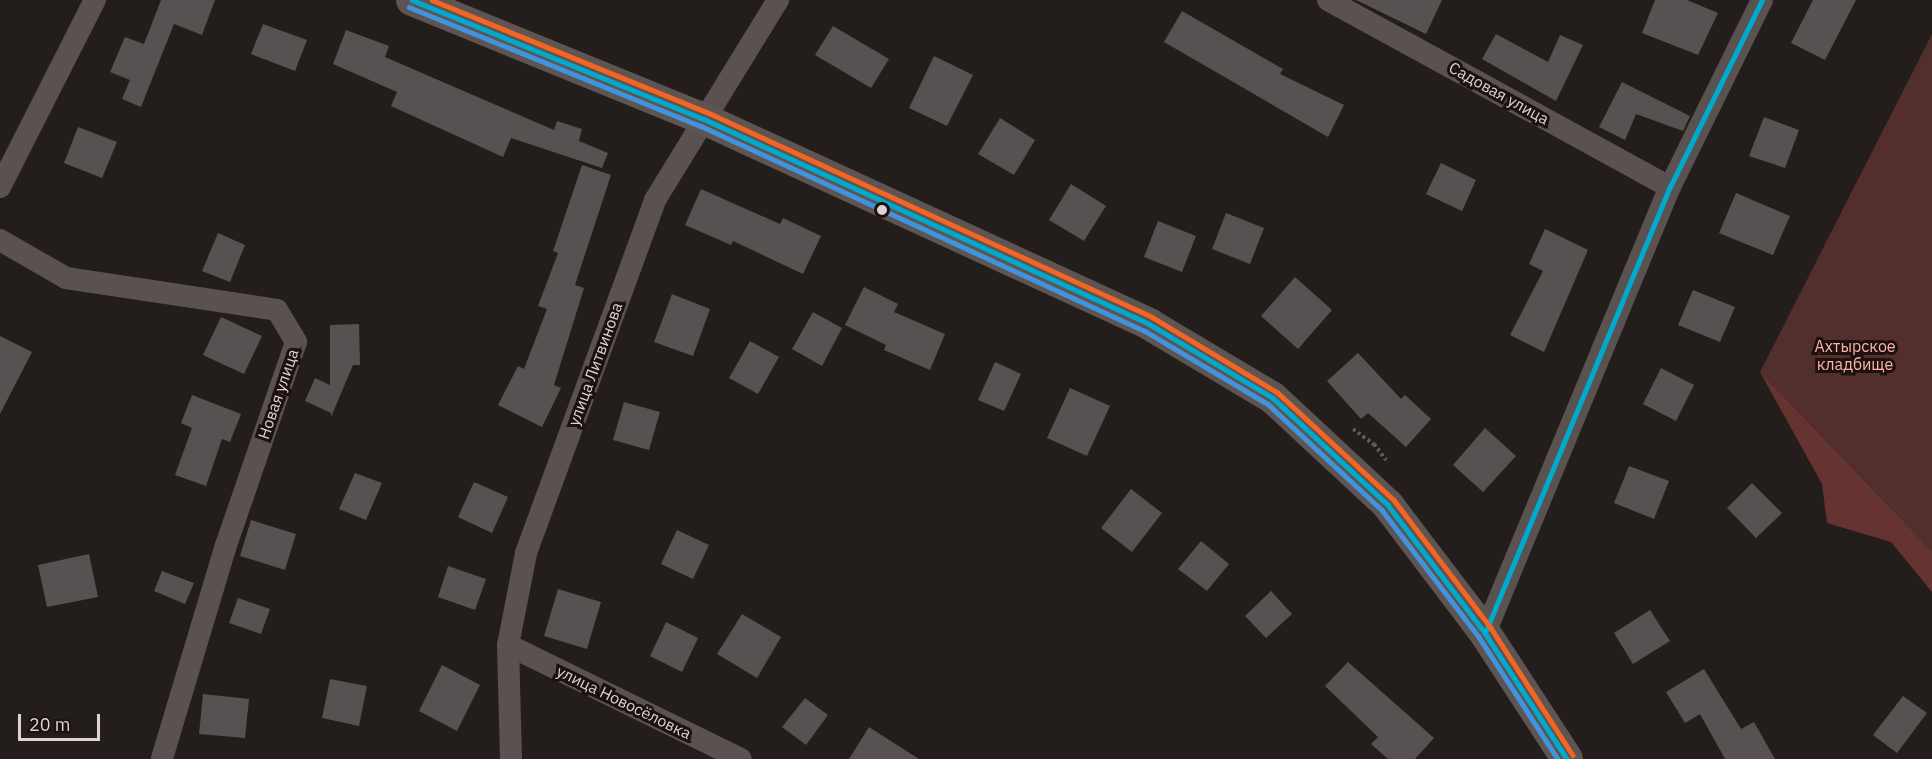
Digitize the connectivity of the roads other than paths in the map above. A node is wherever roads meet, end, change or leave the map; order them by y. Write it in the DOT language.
graph roads {
  1 [pos="95,0"];
  2 [pos="412,0"];
  3 [pos="778,0"];
  4 [pos="1328,0"];
  5 [pos="1762,0"];
  6 [pos="704,119"];
  7 [pos="0,187"];
  8 [pos="1671,187"];
  9 [pos="0,240"];
  10 [pos="1485,633"];
  11 [pos="508,645"];
  12 [pos="162,759"];
  13 [pos="511,759"];
  14 [pos="741,759"];
  15 [pos="1568,759"];
  1 -- 7 [label="street"];
  2 -- 6 [label="main road"];
  3 -- 6 [label="street, улица Литвинова"];
  4 -- 8 [label="street, Садовая улица"];
  5 -- 8 [label="street"];
  6 -- 10 [label="main road"];
  6 -- 11 [label="street, улица Литвинова"];
  8 -- 10 [label="street"];
  9 -- 12 [label="street, Новая улица"];
  10 -- 15 [label="main road"];
  11 -- 13 [label="street, улица Литвинова"];
  11 -- 14 [label="street, улица Новосёловка"];
}
